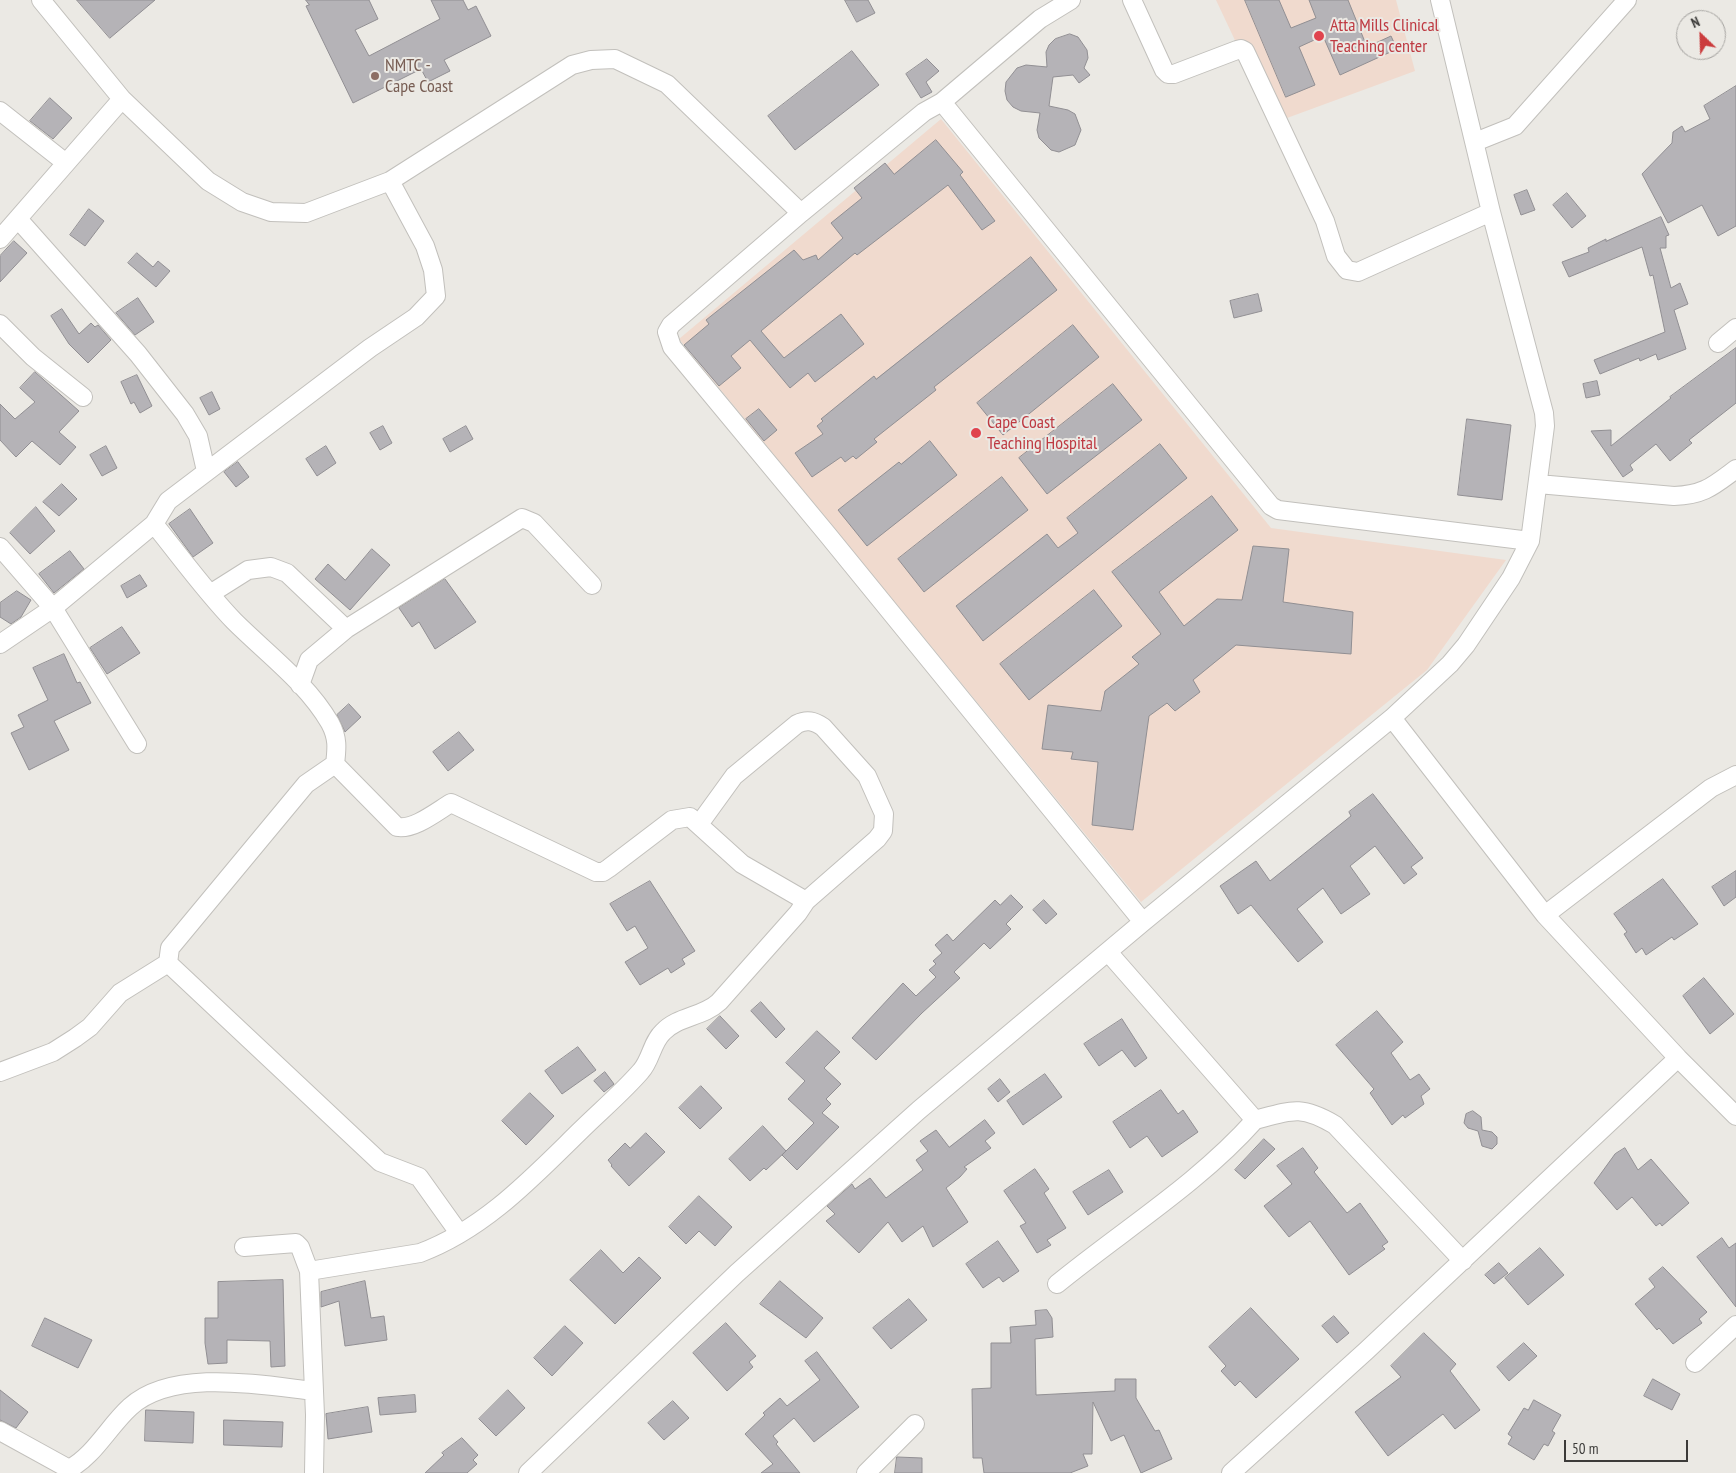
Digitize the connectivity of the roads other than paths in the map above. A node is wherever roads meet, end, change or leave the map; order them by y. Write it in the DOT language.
graph roads {
  1 [pos="41,0"];
  2 [pos="1071,0"];
  3 [pos="1132,0"];
  4 [pos="1440,0"];
  5 [pos="1627,0"];
  6 [pos="122,99"];
  7 [pos="942,102"];
  8 [pos="0,111"];
  9 [pos="1475,142"];
  10 [pos="66,163"];
  11 [pos="390,182"];
  12 [pos="1491,212"];
  13 [pos="801,213"];
  14 [pos="18,219"];
  15 [pos="0,239"];
  16 [pos="0,324"];
  17 [pos="1736,328"];
  18 [pos="1718,343"];
  19 [pos="83,397"];
  20 [pos="1736,469"];
  21 [pos="206,471"];
  22 [pos="1538,484"];
  23 [pos="154,524"];
  24 [pos="1530,541"];
  25 [pos="0,547"];
  26 [pos="592,585"];
  27 [pos="210,594"];
  28 [pos="53,608"];
  29 [pos="346,629"];
  30 [pos="0,644"];
  31 [pos="300,685"];
  32 [pos="1392,718"];
  33 [pos="137,744"];
  34 [pos="335,764"];
  35 [pos="1736,774"];
  36 [pos="700,823"];
  37 [pos="806,901"];
  38 [pos="1545,915"];
  39 [pos="1143,922"];
  40 [pos="1108,952"];
  41 [pos="168,962"];
  42 [pos="1678,1058"];
  43 [pos="0,1072"];
  44 [pos="1736,1116"];
  45 [pos="1255,1120"];
  46 [pos="459,1233"];
  47 [pos="244,1247"];
  48 [pos="1463,1261"];
  49 [pos="309,1271"];
  50 [pos="1057,1284"];
  51 [pos="1736,1325"];
  52 [pos="1695,1363"];
  53 [pos="314,1391"];
  54 [pos="915,1424"];
  55 [pos="0,1431"];
  56 [pos="314,1473"];
  57 [pos="528,1473"];
  58 [pos="866,1473"];
  59 [pos="1231,1473"];
  1 -- 6 [label="street"];
  2 -- 7 [label="street"];
  3 -- 12 [label="street"];
  4 -- 9 [label="street"];
  5 -- 9 [label="street"];
  6 -- 10 [label="street"];
  6 -- 11 [label="street"];
  7 -- 13 [label="street"];
  7 -- 24 [label="street"];
  8 -- 10 [label="street"];
  9 -- 12 [label="street"];
  10 -- 14 [label="street"];
  11 -- 13 [label="street"];
  11 -- 21 [label="street"];
  12 -- 22 [label="street"];
  13 -- 39 [label="street"];
  14 -- 15 [label="street"];
  14 -- 21 [label="street"];
  16 -- 19 [label="street"];
  17 -- 18 [label="street"];
  20 -- 22 [label="street"];
  21 -- 23 [label="street"];
  22 -- 24 [label="street"];
  23 -- 27 [label="street"];
  23 -- 28 [label="street"];
  24 -- 32 [label="street"];
  25 -- 28 [label="street"];
  26 -- 29 [label="street"];
  27 -- 29 [label="street"];
  27 -- 31 [label="street"];
  28 -- 30 [label="street"];
  28 -- 33 [label="street"];
  29 -- 31 [label="street"];
  31 -- 34 [label="street"];
  32 -- 38 [label="street"];
  32 -- 39 [label="street"];
  34 -- 36 [label="street"];
  34 -- 41 [label="street"];
  35 -- 38 [label="street"];
  36 -- 37 [label="street"];
  36 -- 37 [label="street"];
  37 -- 46 [label="street"];
  38 -- 42 [label="street"];
  39 -- 40 [label="street"];
  40 -- 45 [label="street"];
  40 -- 57 [label="street"];
  41 -- 43 [label="street"];
  41 -- 46 [label="street"];
  42 -- 44 [label="street"];
  42 -- 48 [label="street"];
  45 -- 48 [label="street"];
  45 -- 50 [label="street"];
  46 -- 49 [label="street"];
  47 -- 49 [label="street"];
  48 -- 59 [label="street"];
  49 -- 53 [label="street"];
  51 -- 52 [label="street"];
  53 -- 55 [label="street"];
  53 -- 56 [label="street"];
  54 -- 58 [label="street"];
}
